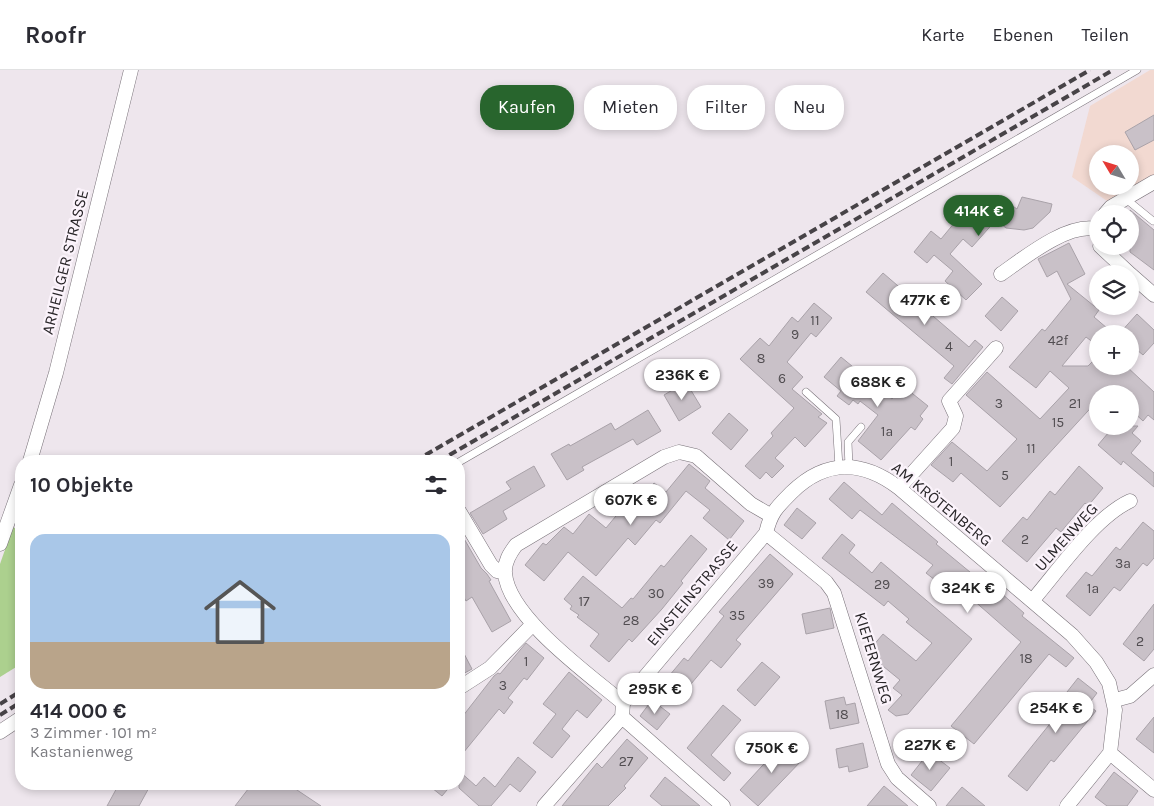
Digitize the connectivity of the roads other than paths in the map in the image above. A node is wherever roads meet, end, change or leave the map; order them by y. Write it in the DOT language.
graph roads {
  1 [pos="130,70"];
  2 [pos="1138,70"];
  3 [pos="1154,182"];
  4 [pos="1126,199"];
  5 [pos="1118,205"];
  6 [pos="1153,221"];
  7 [pos="1089,229"];
  8 [pos="1110,255"];
  9 [pos="1120,265"];
  10 [pos="1000,274"];
  11 [pos="1139,282"];
  12 [pos="1154,295"];
  13 [pos="996,348"];
  14 [pos="806,392"];
  15 [pos="861,427"];
  16 [pos="32,455"];
  17 [pos="465,459"];
  18 [pos="844,467"];
  19 [pos="899,488"];
  20 [pos="1130,501"];
  21 [pos="15,502"];
  22 [pos="770,515"];
  23 [pos="465,521"];
  24 [pos="766,533"];
  25 [pos="0,544"];
  26 [pos="505,573"];
  27 [pos="1032,602"];
  28 [pos="533,624"];
  29 [pos="1154,675"];
  30 [pos="465,684"];
  31 [pos="1115,700"];
  32 [pos="623,703"];
  33 [pos="622,717"];
  34 [pos="15,722"];
  35 [pos="0,732"];
  36 [pos="1110,753"];
  37 [pos="1154,790"];
  38 [pos="544,806"];
  39 [pos="723,806"];
  40 [pos="929,806"];
  41 [pos="1067,806"];
  1 -- 16 [label="street, ARHEILGER STRASSE"];
  2 -- 17 [label="lane"];
  3 -- 4 [label="street"];
  4 -- 5 [label="street"];
  4 -- 6 [label="lane"];
  7 -- 10 [label="street"];
  8 -- 9 [label="street"];
  11 -- 12 [label="street"];
  13 -- 19 [label="street"];
  14 -- 18 [label="lane"];
  15 -- 18 [label="lane"];
  18 -- 19 [label="street, AM KRÖTENBERG"];
  18 -- 22 [label="street, AM KRÖTENBERG"];
  19 -- 27 [label="street, AM KRÖTENBERG"];
  20 -- 27 [label="street, ULMENWEG"];
  21 -- 25 [label="street"];
  22 -- 24 [label="street, EINSTEINSTRASSE"];
  22 -- 26 [label="street"];
  23 -- 26 [label="street"];
  24 -- 32 [label="street, EINSTEINSTRASSE"];
  24 -- 40 [label="street, KIEFERNWEG"];
  26 -- 28 [label="street"];
  27 -- 31 [label="street, AM KRÖTENBERG"];
  28 -- 30 [label="street"];
  28 -- 32 [label="street"];
  29 -- 31 [label="street"];
  31 -- 36 [label="street, AM KRÖTENBERG"];
  32 -- 33 [label="street"];
  33 -- 38 [label="street"];
  33 -- 39 [label="street"];
  34 -- 35 [label="street"];
  36 -- 37 [label="street"];
  36 -- 41 [label="street"];
}
